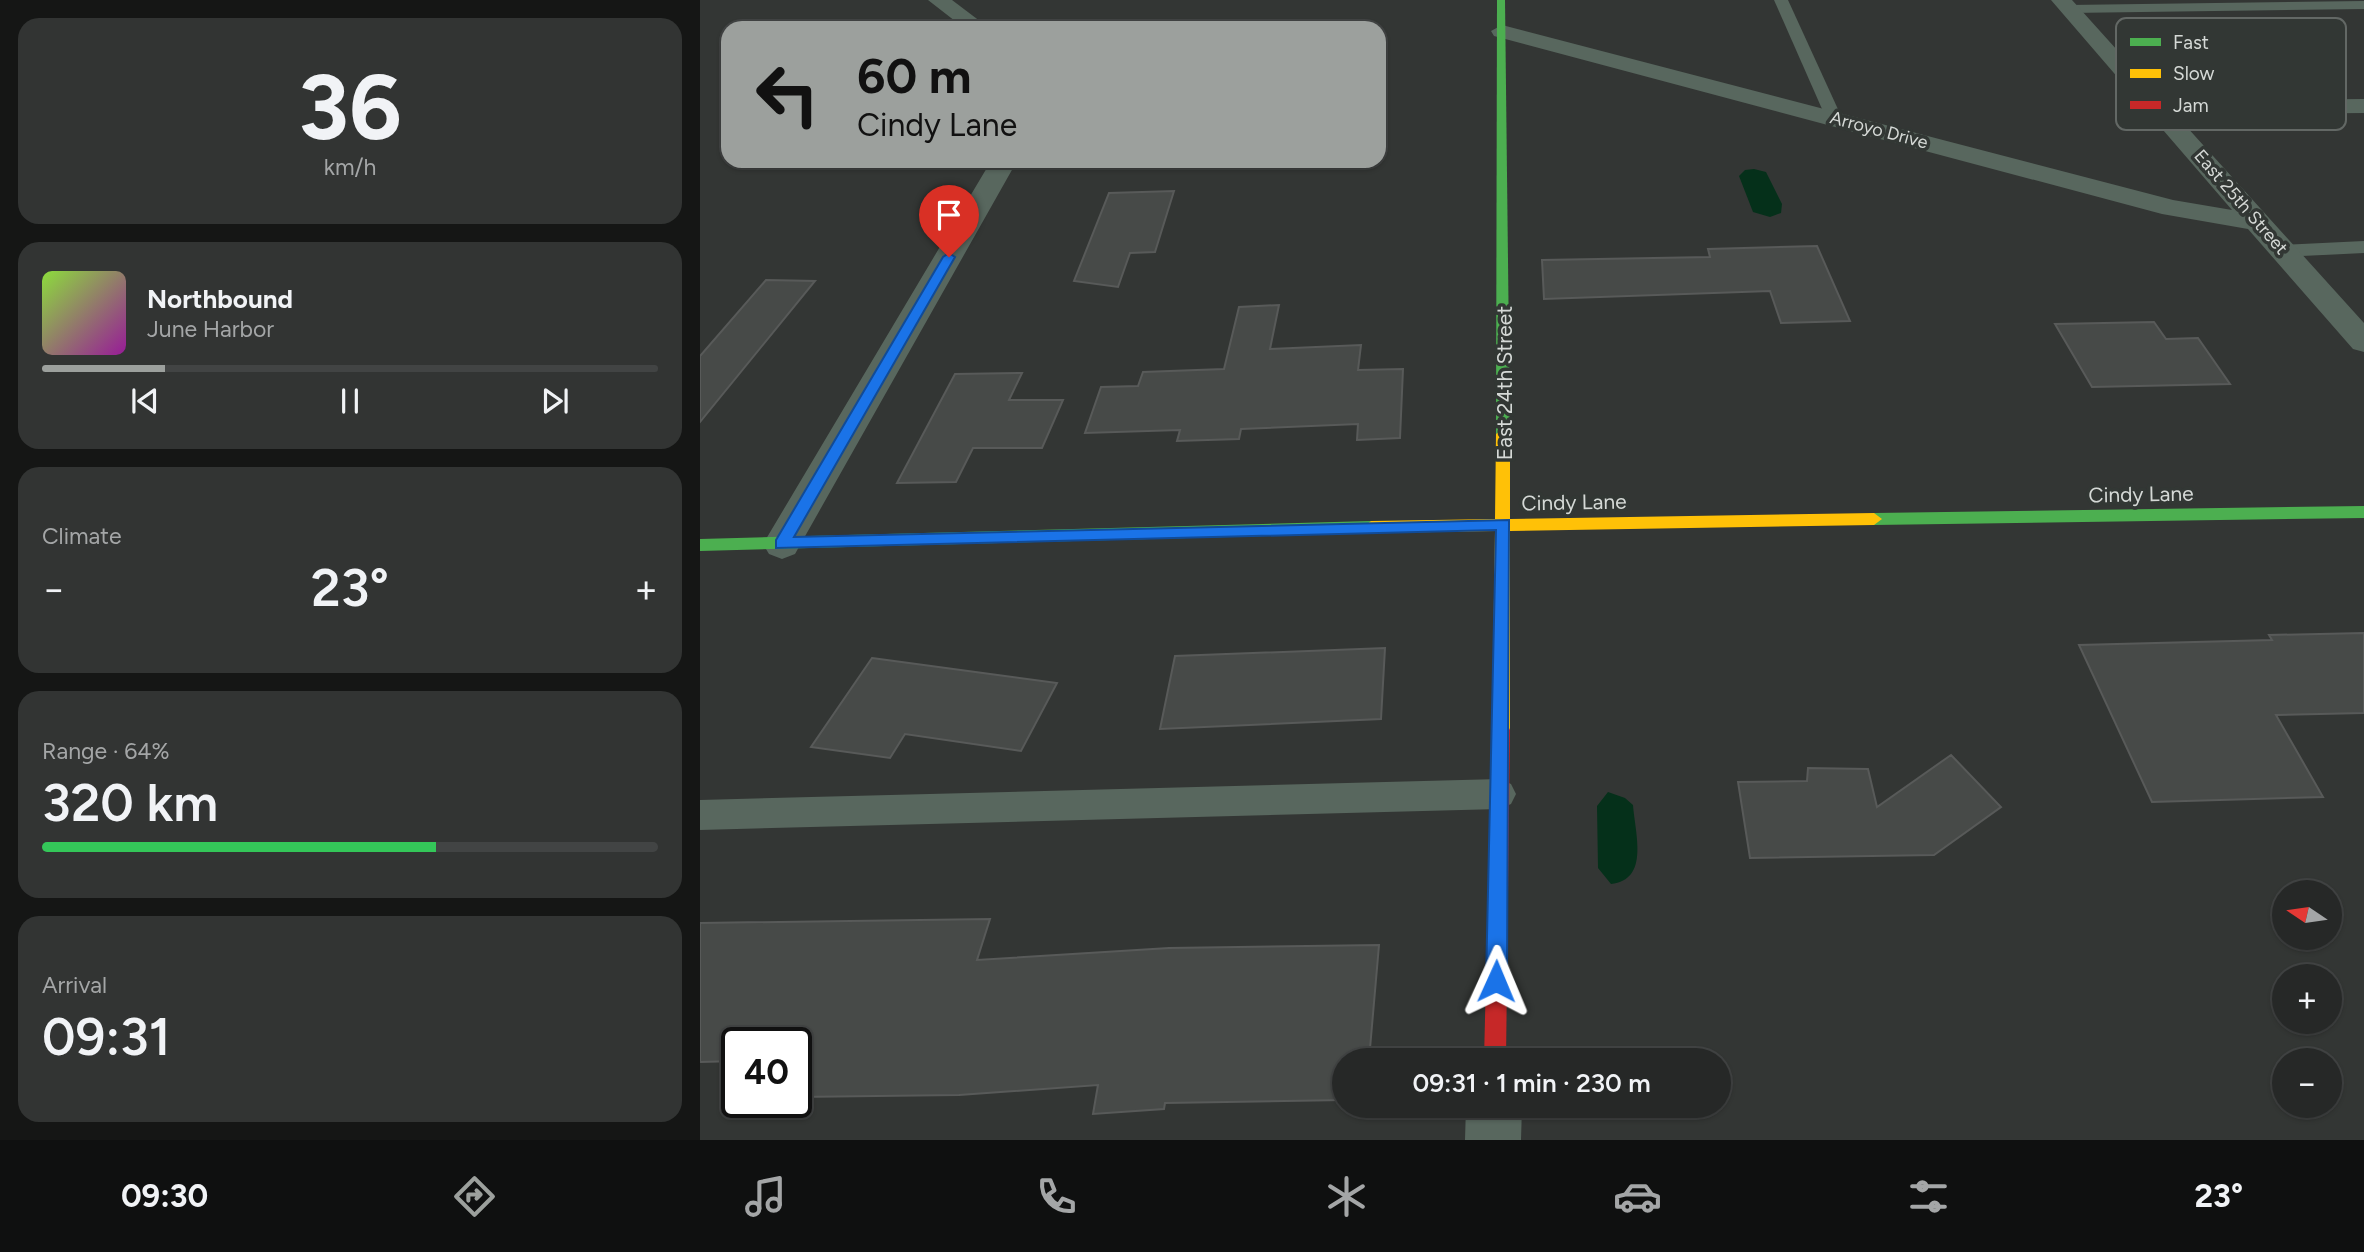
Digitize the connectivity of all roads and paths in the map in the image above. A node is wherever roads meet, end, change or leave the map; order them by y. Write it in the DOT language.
graph roads {
  1 [pos="938,0"];
  2 [pos="1501,0"];
  3 [pos="1781,0"];
  4 [pos="2065,4"];
  5 [pos="2364,5"];
  6 [pos="968,21"];
  7 [pos="1502,31"];
  8 [pos="2116,60"];
  9 [pos="2346,106"];
  10 [pos="2364,106"];
  11 [pos="1834,118"];
  12 [pos="2178,130"];
  13 [pos="1000,168"];
  14 [pos="2258,222"];
  15 [pos="2364,247"];
  16 [pos="2283,251"];
  17 [pos="2364,342"];
  18 [pos="2364,512"];
  19 [pos="1504,524"];
  20 [pos="782,544"];
  21 [pos="700,545"];
  22 [pos="1500,794"];
  23 [pos="700,815"];
  24 [pos="1495,1048"];
  25 [pos="1494,1118"];
  26 [pos="1493,1140"];
  1 -- 6 [label="street"];
  2 -- 7 [label="street, East 24th Street"];
  3 -- 11 [label="lane"];
  4 -- 5 [label="lane"];
  4 -- 8 [label="street, East 25th Street"];
  7 -- 11 [label="street, Arroyo Drive"];
  7 -- 19 [label="street, East 24th Street"];
  9 -- 10 [label="street"];
  11 -- 14 [label="street, Arroyo Drive"];
  12 -- 14 [label="street, East 25th Street"];
  13 -- 20 [label="street"];
  14 -- 16 [label="street, East 25th Street"];
  15 -- 16 [label="lane"];
  16 -- 17 [label="street, East 25th Street"];
  18 -- 19 [label="street, Cindy Lane"];
  19 -- 20 [label="street, Cindy Lane"];
  19 -- 22 [label="street, East 24th Street"];
  20 -- 21 [label="street, Cindy Lane"];
  22 -- 23 [label="lane"];
  22 -- 24 [label="street, East 24th Street"];
  25 -- 26 [label="street"];
}
